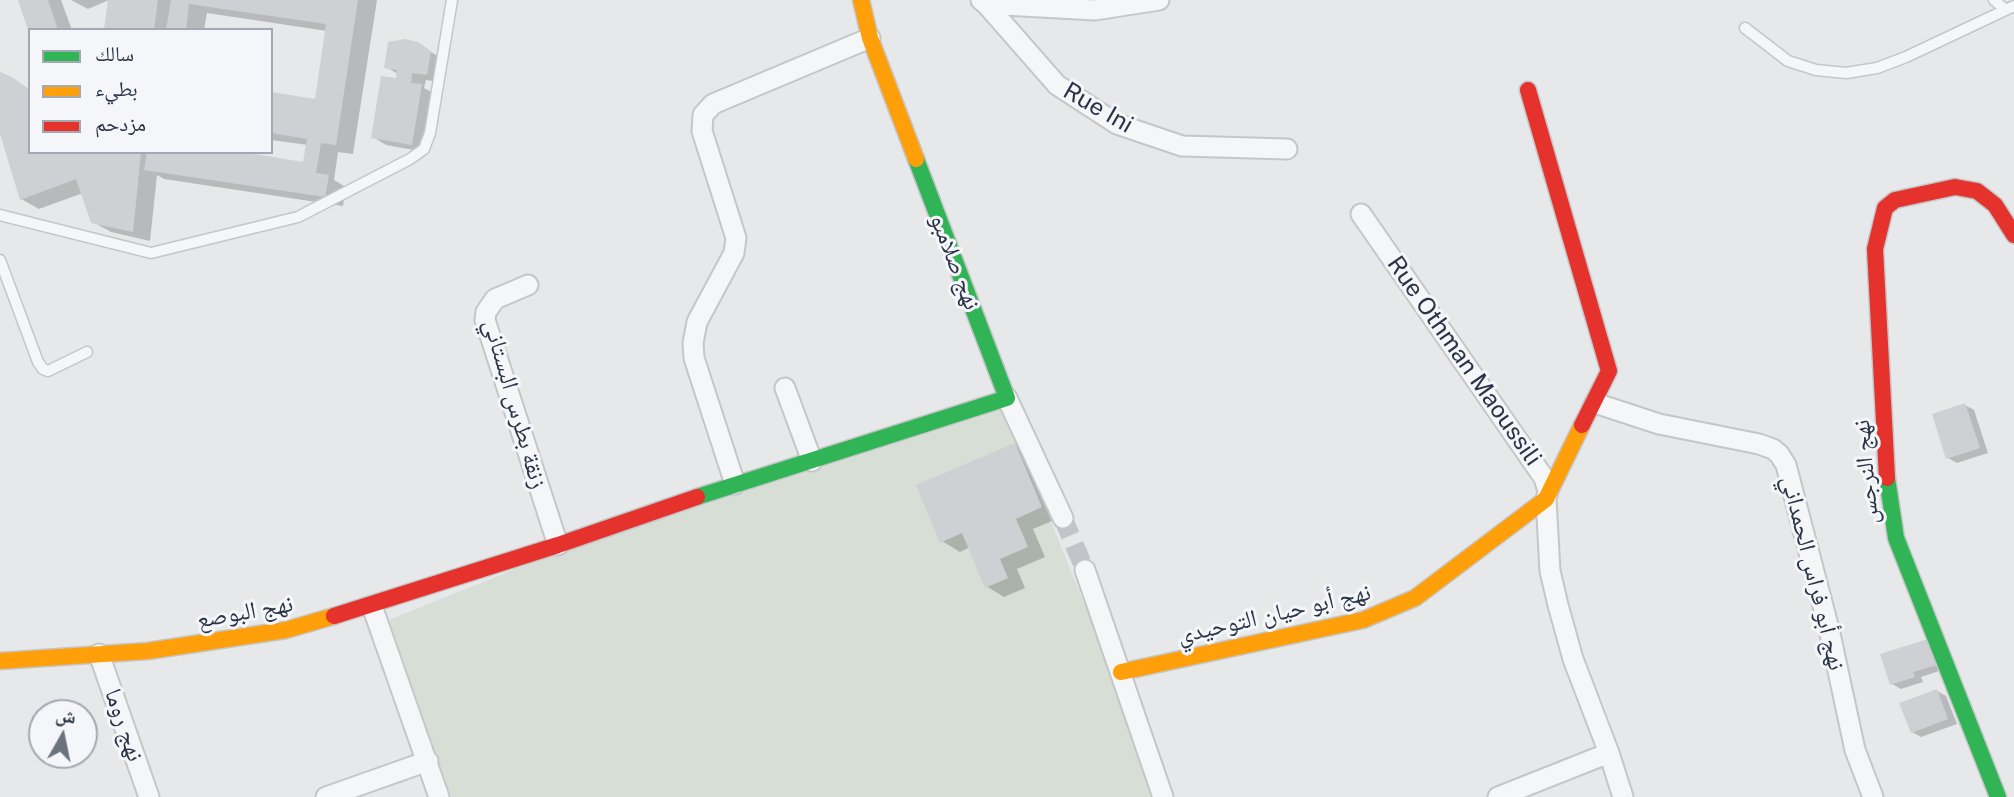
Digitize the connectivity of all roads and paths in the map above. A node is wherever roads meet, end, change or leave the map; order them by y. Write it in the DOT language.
graph roads {
  1 [pos="452,0"];
  2 [pos="861,0"];
  3 [pos="1159,0"];
  4 [pos="1994,0"];
  5 [pos="984,2"];
  6 [pos="2010,8"];
  7 [pos="1745,28"];
  8 [pos="870,38"];
  9 [pos="1528,90"];
  10 [pos="1287,149"];
  11 [pos="1361,214"];
  12 [pos="0,215"];
  13 [pos="2014,235"];
  14 [pos="0,260"];
  15 [pos="528,285"];
  16 [pos="87,352"];
  17 [pos="785,388"];
  18 [pos="1007,398"];
  19 [pos="1595,403"];
  20 [pos="812,461"];
  21 [pos="735,484"];
  22 [pos="1546,499"];
  23 [pos="1063,518"];
  24 [pos="558,545"];
  25 [pos="1085,570"];
  26 [pos="372,606"];
  27 [pos="99,653"];
  28 [pos="0,661"];
  29 [pos="1121,672"];
  30 [pos="1609,753"];
  31 [pos="428,761"];
  32 [pos="149,797"];
  33 [pos="326,797"];
  34 [pos="439,797"];
  35 [pos="1163,797"];
  36 [pos="1498,797"];
  37 [pos="1623,797"];
  38 [pos="1873,797"];
  39 [pos="1998,797"];
  1 -- 12 [label="lane"];
  2 -- 8 [label="street, نهج صلامبو"];
  3 -- 5 [label="street"];
  4 -- 6 [label="lane"];
  5 -- 10 [label="street, Rue Ini"];
  6 -- 7 [label="lane"];
  8 -- 18 [label="street, نهج صلامبو"];
  8 -- 21 [label="street"];
  9 -- 19 [label="street, نهج أبو حيان التوحيدي"];
  11 -- 22 [label="street, Rue Othman Maoussili"];
  13 -- 39 [label="street, نهج النرجس"];
  14 -- 16 [label="lane"];
  15 -- 24 [label="street, زنقة بطرس البستاني"];
  17 -- 20 [label="street"];
  18 -- 20 [label="street, نهج البوصع"];
  18 -- 23 [label="street, نهج صلامبو"];
  19 -- 22 [label="street, نهج أبو حيان التوحيدي"];
  19 -- 38 [label="street, نهج أبو فراس الحمداني"];
  20 -- 21 [label="street, نهج البوصع"];
  21 -- 24 [label="street, نهج البوصع"];
  22 -- 29 [label="street, نهج أبو حيان التوحيدي"];
  22 -- 30 [label="street, Rue Othman Maoussili"];
  24 -- 26 [label="street, نهج البوصع"];
  25 -- 29 [label="street"];
  26 -- 27 [label="street, نهج البوصع"];
  26 -- 31 [label="street"];
  27 -- 28 [label="street, نهج البوصع"];
  27 -- 32 [label="street, نهج روما"];
  29 -- 35 [label="street"];
  30 -- 36 [label="street"];
  30 -- 37 [label="street, Rue Othman Maoussili"];
  31 -- 33 [label="street"];
  31 -- 34 [label="street"];
}
